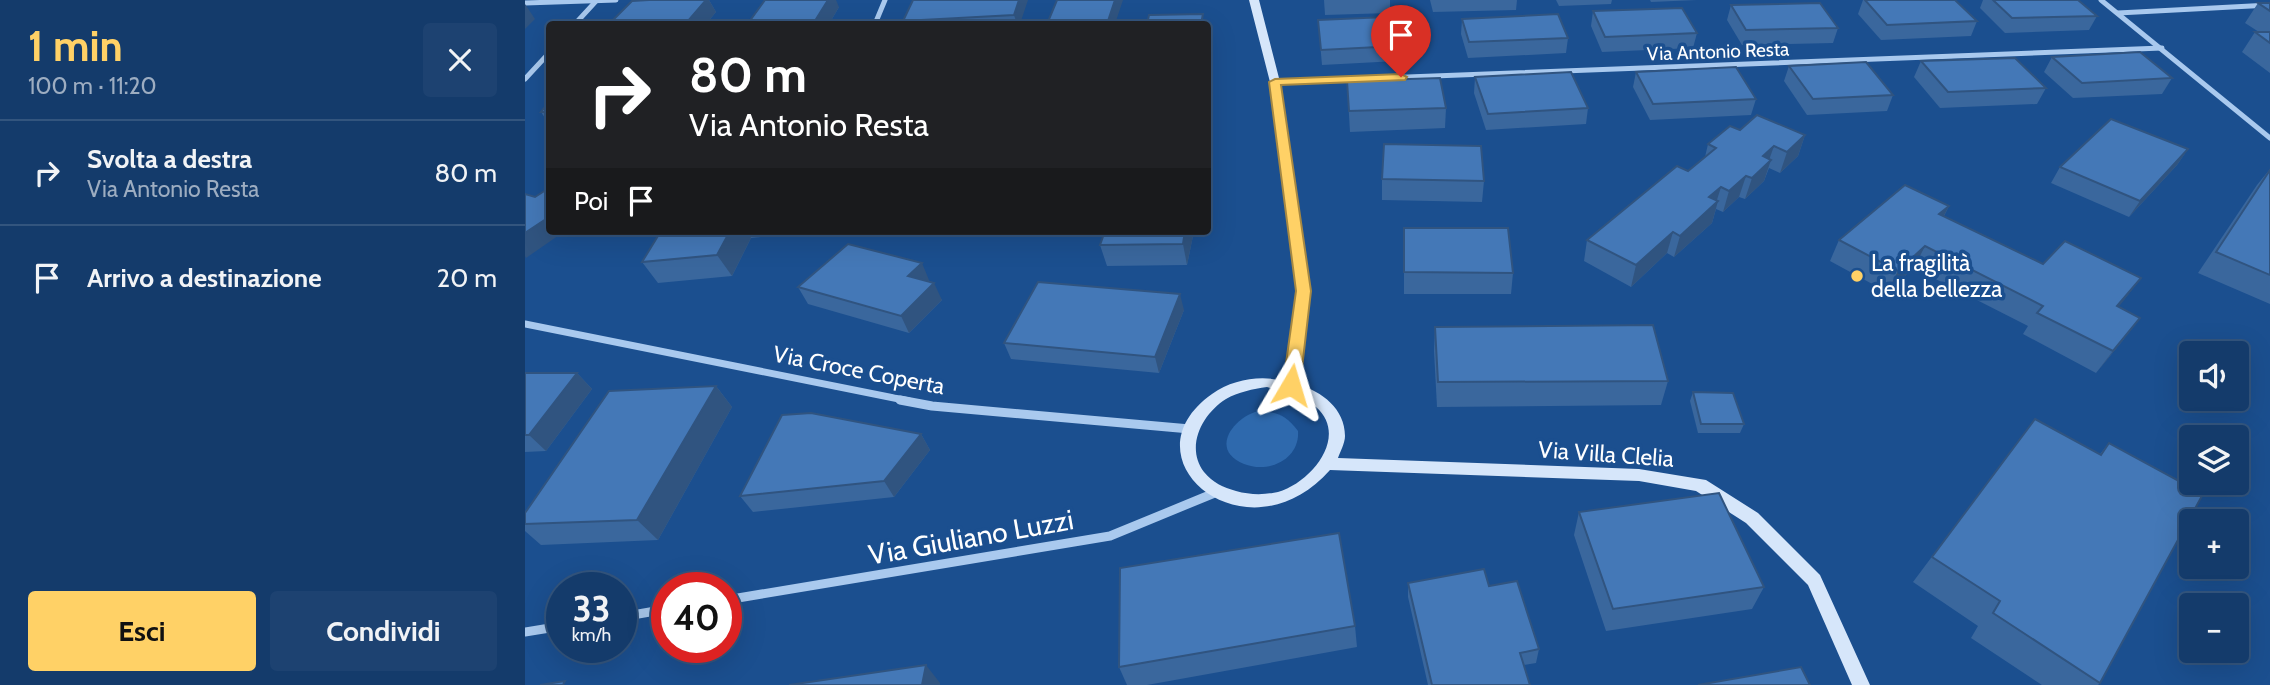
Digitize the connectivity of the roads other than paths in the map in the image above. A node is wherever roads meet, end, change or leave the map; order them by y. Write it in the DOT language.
graph roads {
  1 [pos="597,0"];
  2 [pos="617,0"];
  3 [pos="885,0"];
  4 [pos="1254,0"];
  5 [pos="2101,0"];
  6 [pos="525,3"];
  7 [pos="2270,5"];
  8 [pos="2118,13"];
  9 [pos="578,21"];
  10 [pos="875,21"];
  11 [pos="2162,48"];
  12 [pos="546,55"];
  13 [pos="525,79"];
  14 [pos="1275,82"];
  15 [pos="2270,138"];
  16 [pos="525,324"];
  17 [pos="1291,385"];
  18 [pos="1190,429"];
  19 [pos="1329,464"];
  20 [pos="1217,492"];
  21 [pos="742,597"];
  22 [pos="546,629"];
  23 [pos="525,632"];
  24 [pos="1861,685"];
  1 -- 2 [label="street"];
  1 -- 6 [label="street"];
  1 -- 9 [label="street"];
  3 -- 10 [label="street"];
  4 -- 14 [label="street"];
  5 -- 8 [label="street"];
  7 -- 8 [label="street"];
  8 -- 11 [label="street"];
  11 -- 14 [label="street, Via Antonio Resta"];
  11 -- 15 [label="street"];
  12 -- 13 [label="street"];
  14 -- 17 [label="street"];
  16 -- 18 [label="street, Via Croce Coperta"];
  17 -- 18 [label="street"];
  17 -- 19 [label="street"];
  18 -- 20 [label="street"];
  19 -- 20 [label="street"];
  19 -- 24 [label="street, Via Villa Clelia"];
  20 -- 21 [label="street, Via Giuliano Luzzi"];
  22 -- 23 [label="street"];
}
